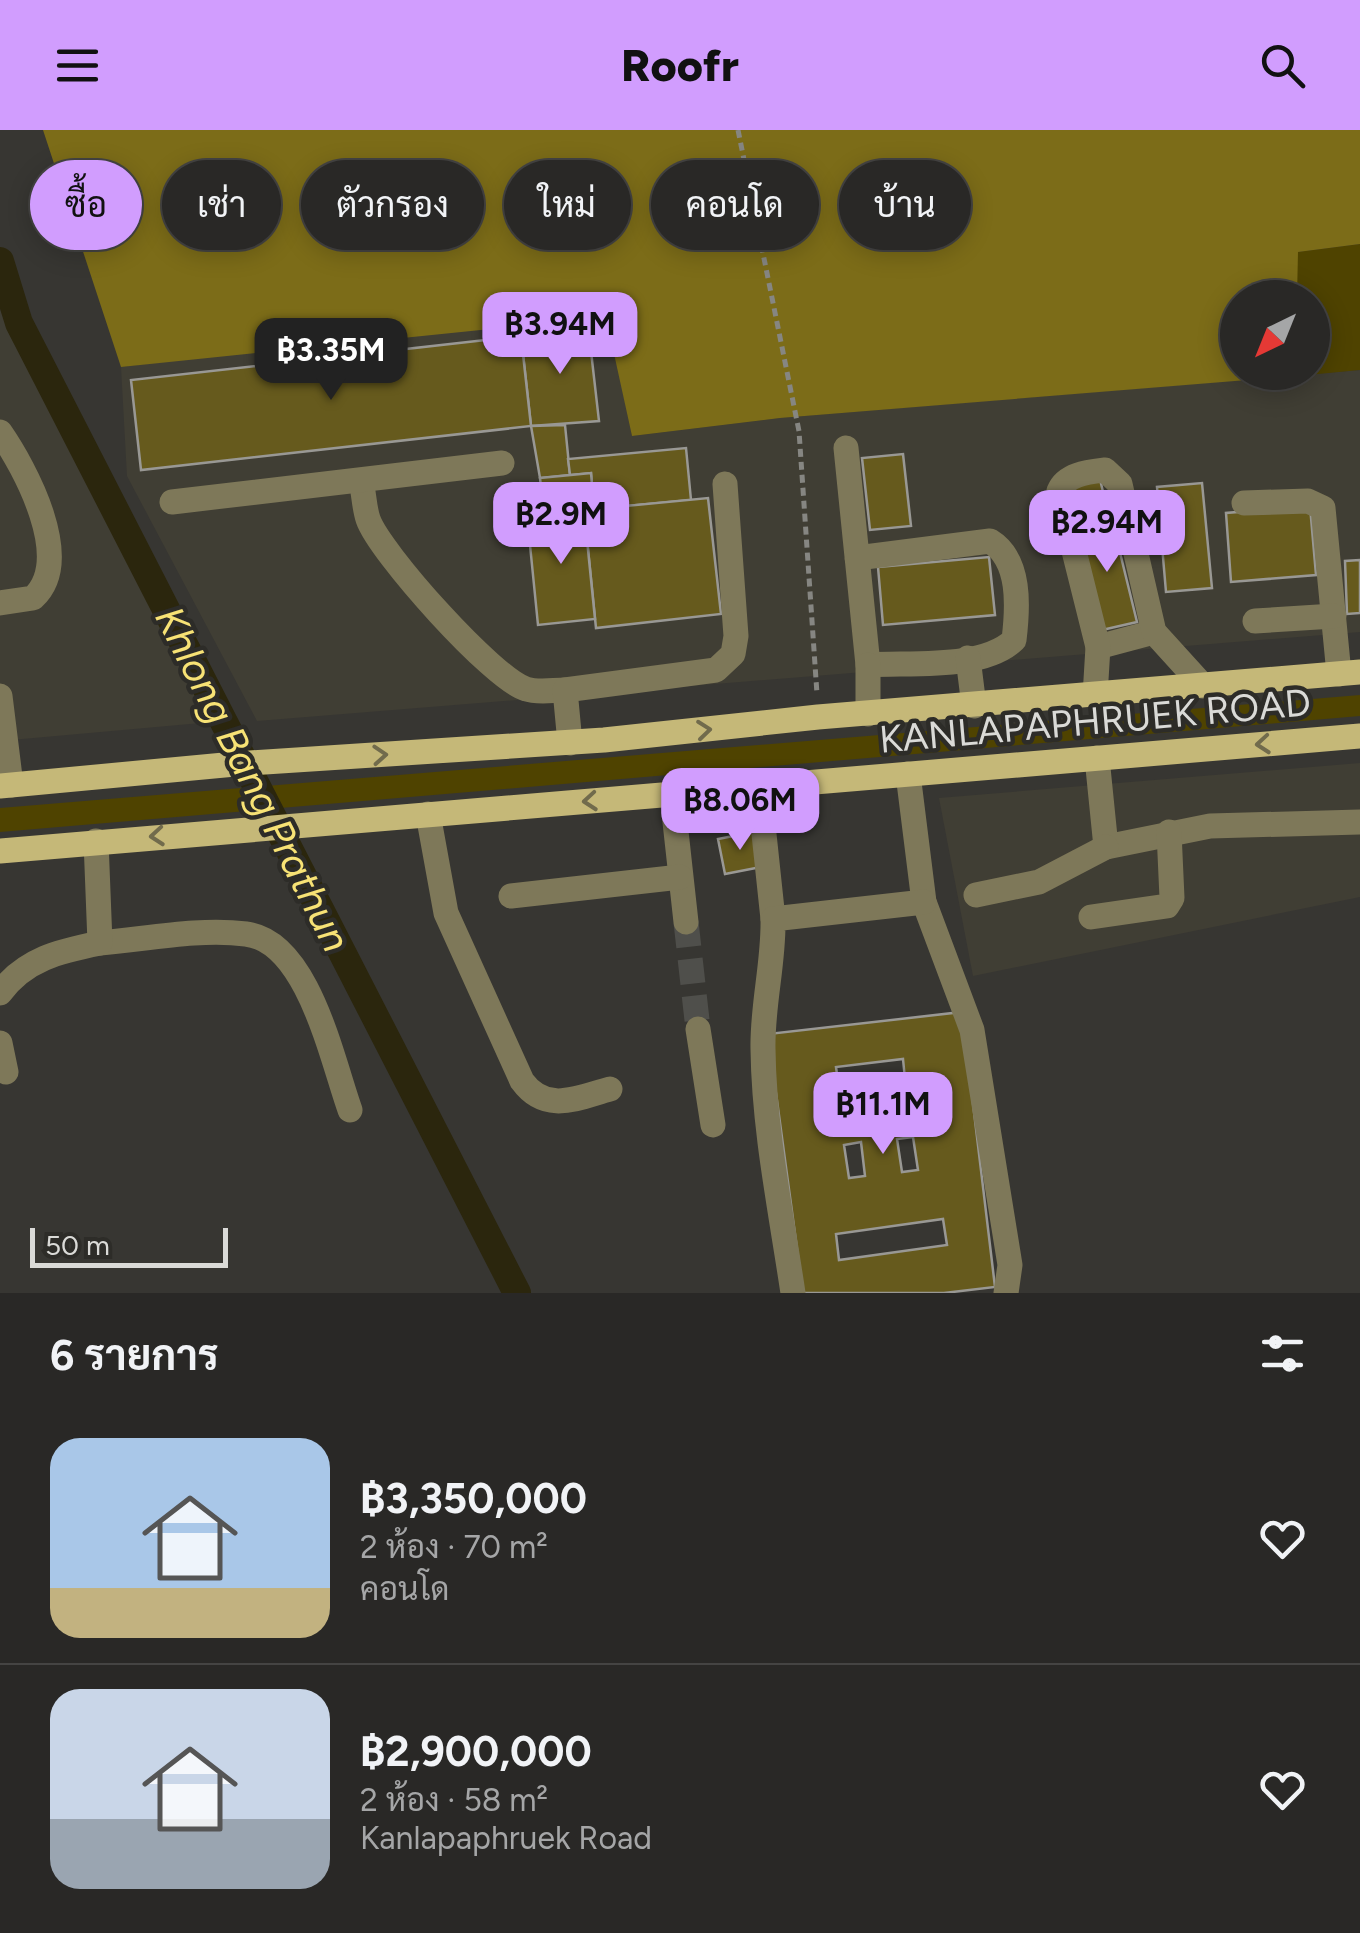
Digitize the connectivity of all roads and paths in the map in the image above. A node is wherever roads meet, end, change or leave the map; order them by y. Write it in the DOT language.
graph roads {
  1 [pos="738,130"];
  2 [pos="0,432"];
  3 [pos="846,448"];
  4 [pos="502,463"];
  5 [pos="362,480"];
  6 [pos="725,484"];
  7 [pos="172,502"];
  8 [pos="1244,503"];
  9 [pos="858,558"];
  10 [pos="0,603"];
  11 [pos="1334,616"];
  12 [pos="1255,621"];
  13 [pos="1154,632"];
  14 [pos="1098,647"];
  15 [pos="968,658"];
  16 [pos="868,665"];
  17 [pos="1350,673"];
  18 [pos="1203,686"];
  19 [pos="565,690"];
  20 [pos="1095,696"];
  21 [pos="1,705"];
  22 [pos="974,706"];
  23 [pos="868,714"];
  24 [pos="818,717"];
  25 [pos="1360,736"];
  26 [pos="570,742"];
  27 [pos="1097,758"];
  28 [pos="908,774"];
  29 [pos="6,785"];
  30 [pos="759,787"];
  31 [pos="672,795"];
  32 [pos="428,814"];
  33 [pos="1360,822"];
  34 [pos="1169,832"];
  35 [pos="96,842"];
  36 [pos="1106,847"];
  37 [pos="0,851"];
  38 [pos="680,877"];
  39 [pos="976,895"];
  40 [pos="511,896"];
  41 [pos="924,902"];
  42 [pos="1091,917"];
  43 [pos="773,919"];
  44 [pos="686,922"];
  45 [pos="100,943"];
  46 [pos="0,994"];
  47 [pos="698,1029"];
  48 [pos="0,1042"];
  49 [pos="6,1072"];
  50 [pos="610,1089"];
  51 [pos="350,1110"];
  52 [pos="713,1125"];
  53 [pos="793,1293"];
  54 [pos="1006,1293"];
  1 -- 24 [label="path"];
  2 -- 10 [label="lane"];
  3 -- 9 [label="lane"];
  4 -- 5 [label="lane"];
  5 -- 7 [label="lane"];
  5 -- 19 [label="lane"];
  6 -- 19 [label="lane"];
  8 -- 11 [label="lane"];
  9 -- 15 [label="lane"];
  9 -- 16 [label="lane"];
  11 -- 12 [label="lane"];
  11 -- 17 [label="lane"];
  13 -- 14 [label="lane"];
  13 -- 14 [label="lane"];
  13 -- 18 [label="lane"];
  14 -- 20 [label="lane"];
  15 -- 16 [label="lane"];
  15 -- 22 [label="lane"];
  16 -- 23 [label="lane"];
  17 -- 18 [label="main road, KANLAPAPHRUEK ROAD"];
  18 -- 20 [label="main road, KANLAPAPHRUEK ROAD"];
  19 -- 26 [label="lane"];
  20 -- 22 [label="main road, KANLAPAPHRUEK ROAD"];
  21 -- 29 [label="lane"];
  22 -- 23 [label="main road, KANLAPAPHRUEK ROAD"];
  23 -- 24 [label="main road, KANLAPAPHRUEK ROAD"];
  26 -- 24 [label="main road, KANLAPAPHRUEK ROAD, one-way"];
  25 -- 27 [label="main road, KANLAPAPHRUEK ROAD, one-way"];
  29 -- 26 [label="main road, KANLAPAPHRUEK ROAD, one-way"];
  27 -- 28 [label="main road, KANLAPAPHRUEK ROAD"];
  27 -- 36 [label="lane"];
  28 -- 30 [label="main road, KANLAPAPHRUEK ROAD"];
  28 -- 41 [label="lane"];
  30 -- 31 [label="main road, KANLAPAPHRUEK ROAD"];
  30 -- 43 [label="lane"];
  31 -- 32 [label="main road, KANLAPAPHRUEK ROAD, one-way"];
  31 -- 38 [label="lane"];
  32 -- 35 [label="main road, KANLAPAPHRUEK ROAD, one-way"];
  32 -- 50 [label="lane"];
  33 -- 34 [label="lane"];
  34 -- 36 [label="lane"];
  34 -- 42 [label="lane"];
  35 -- 37 [label="main road, KANLAPAPHRUEK ROAD"];
  35 -- 45 [label="lane"];
  36 -- 39 [label="lane"];
  38 -- 40 [label="lane"];
  38 -- 44 [label="lane"];
  41 -- 43 [label="lane"];
  41 -- 54 [label="lane"];
  43 -- 53 [label="lane"];
  45 -- 46 [label="lane"];
  45 -- 51 [label="lane"];
  47 -- 52 [label="lane"];
  48 -- 49 [label="lane"];
}
